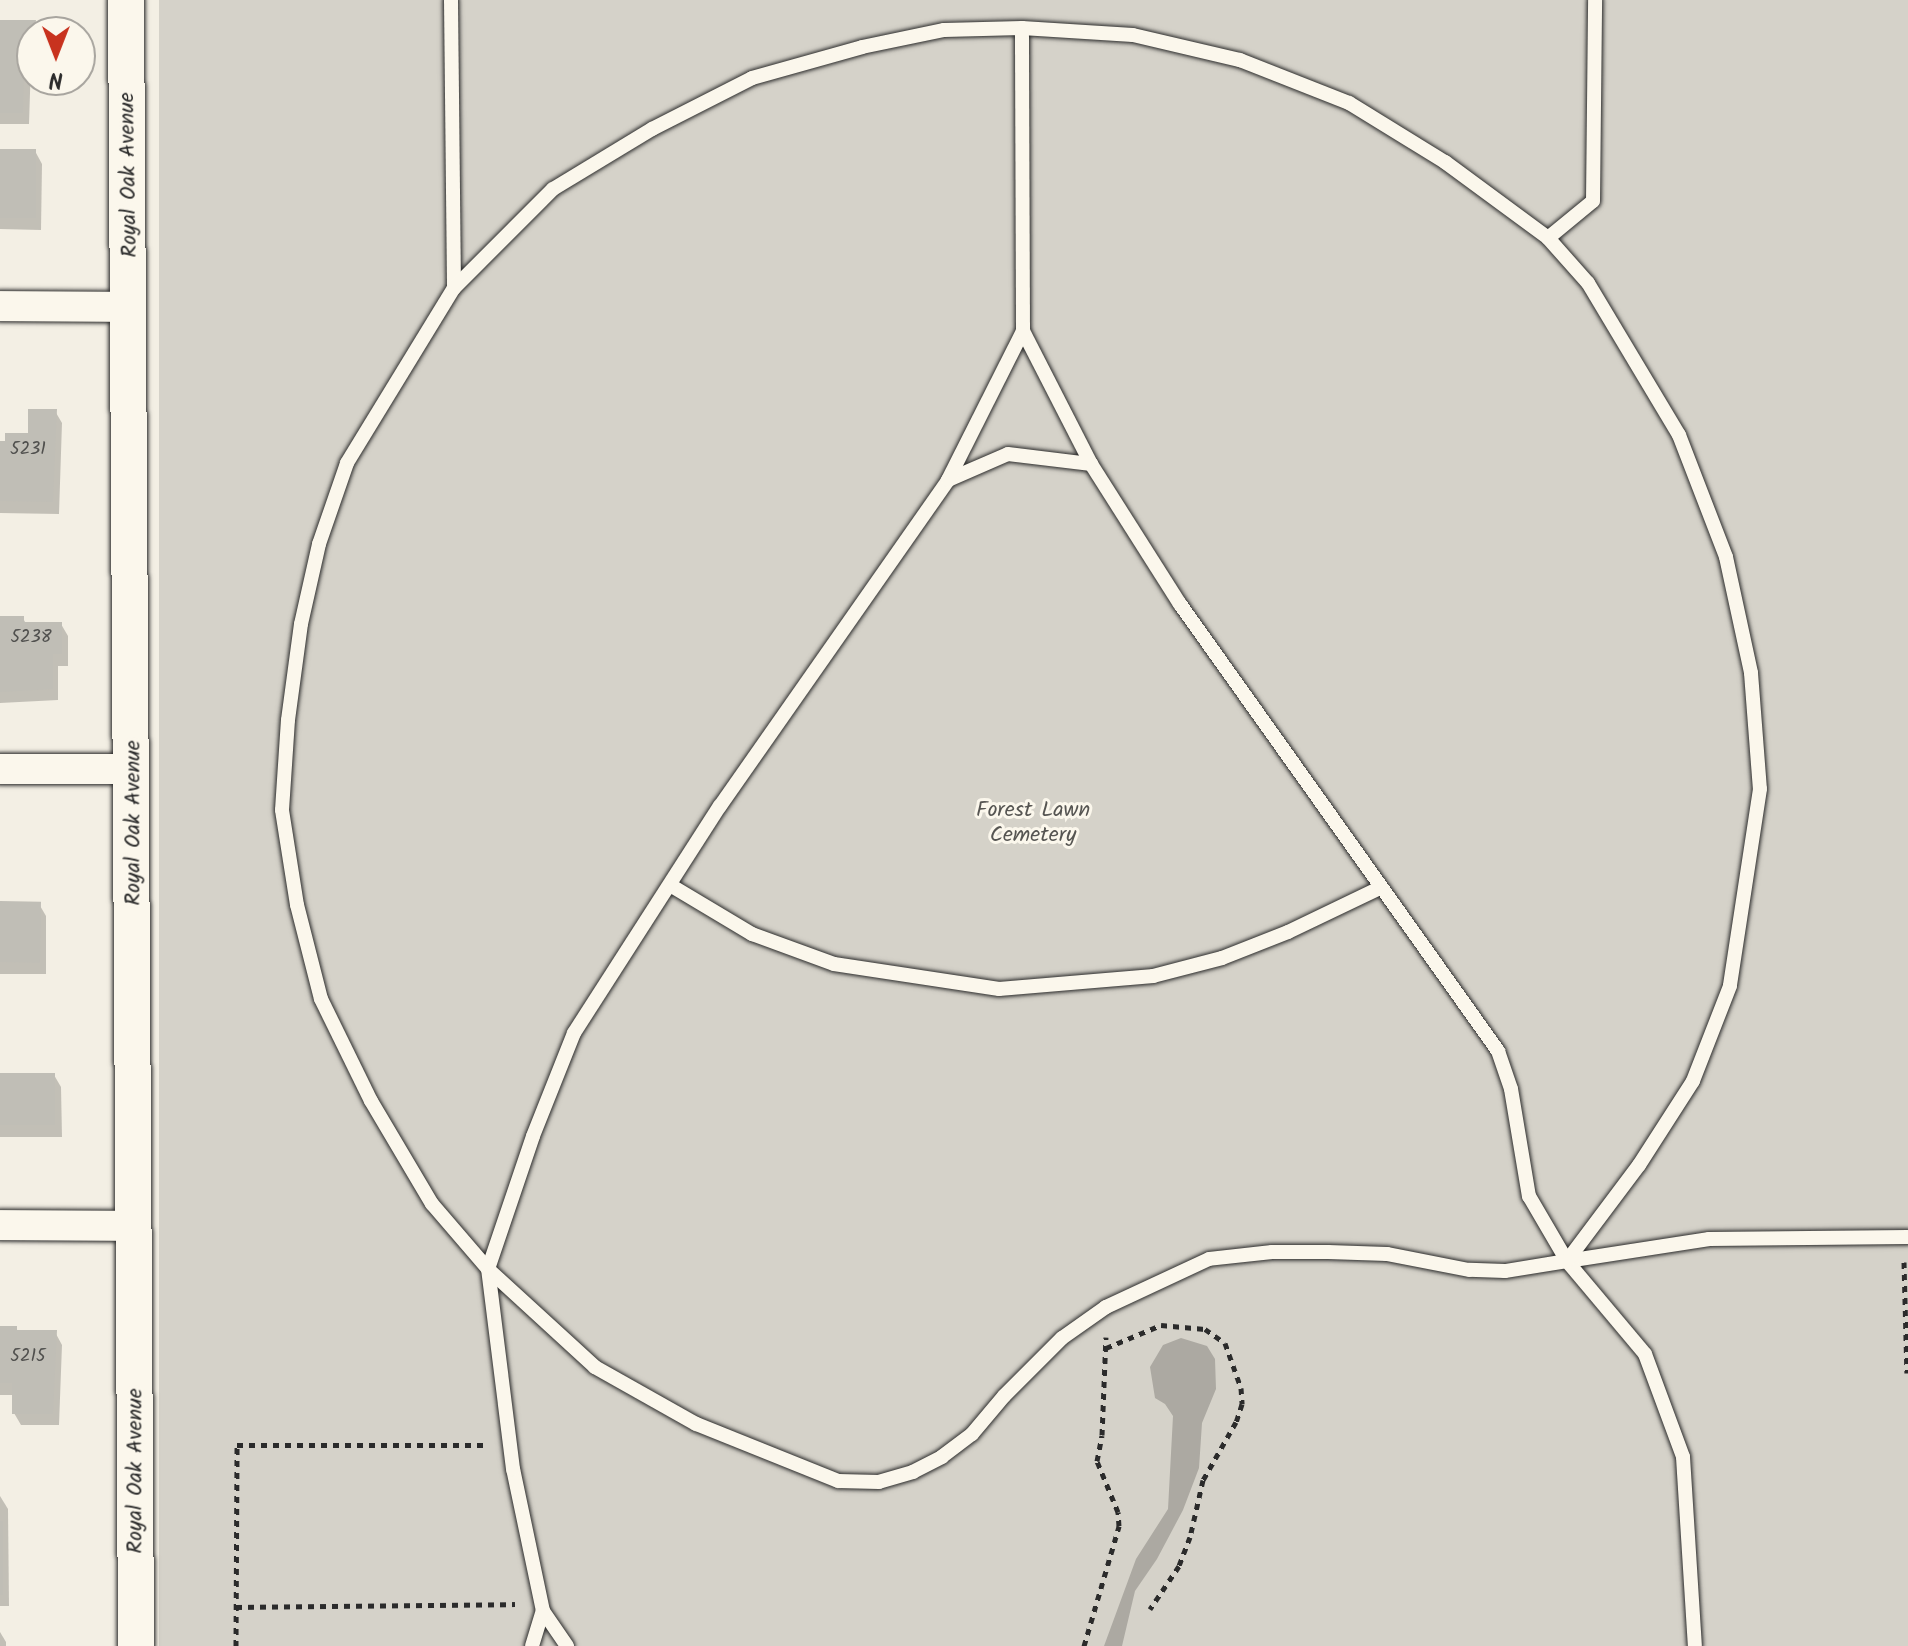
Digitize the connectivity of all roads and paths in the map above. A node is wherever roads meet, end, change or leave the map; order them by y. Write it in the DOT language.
graph roads {
  1 [pos="126,0"];
  2 [pos="451,0"];
  3 [pos="1595,0"];
  4 [pos="1022,28"];
  5 [pos="1548,238"];
  6 [pos="454,288"];
  7 [pos="0,306"];
  8 [pos="130,307"];
  9 [pos="1023,331"];
  10 [pos="1091,464"];
  11 [pos="948,480"];
  12 [pos="0,769"];
  13 [pos="134,769"];
  14 [pos="670,885"];
  15 [pos="1380,888"];
  16 [pos="0,1225"];
  17 [pos="136,1226"];
  18 [pos="1906,1237"];
  19 [pos="1567,1261"];
  20 [pos="488,1269"];
  21 [pos="1106,1307"];
  22 [pos="1106,1348"];
  23 [pos="1907,1373"];
  24 [pos="510,1445"];
  25 [pos="236,1607"];
  26 [pos="542,1607"];
  27 [pos="1150,1609"];
  28 [pos="136,1646"];
  29 [pos="236,1646"];
  30 [pos="532,1646"];
  31 [pos="567,1646"];
  32 [pos="1084,1646"];
  33 [pos="1695,1646"];
  1 -- 8 [label="street, Royal Oak Avenue"];
  2 -- 6 [label="lane"];
  3 -- 5 [label="lane"];
  4 -- 5 [label="lane"];
  4 -- 6 [label="lane"];
  4 -- 9 [label="lane"];
  5 -- 19 [label="lane"];
  6 -- 20 [label="lane"];
  7 -- 8 [label="street"];
  8 -- 13 [label="street, Royal Oak Avenue"];
  9 -- 10 [label="lane"];
  9 -- 11 [label="lane"];
  10 -- 11 [label="lane"];
  10 -- 15 [label="lane"];
  11 -- 14 [label="lane"];
  12 -- 13 [label="street"];
  13 -- 17 [label="street, Royal Oak Avenue"];
  14 -- 15 [label="lane"];
  14 -- 20 [label="lane"];
  15 -- 19 [label="lane"];
  16 -- 17 [label="street"];
  17 -- 28 [label="street, Royal Oak Avenue"];
  18 -- 19 [label="lane"];
  18 -- 23 [label="path"];
  19 -- 21 [label="lane"];
  19 -- 33 [label="lane"];
  20 -- 21 [label="lane"];
  20 -- 24 [label="lane"];
  21 -- 22 [label="path"];
  22 -- 27 [label="path"];
  22 -- 32 [label="path"];
  24 -- 25 [label="path"];
  24 -- 26 [label="lane"];
  25 -- 26 [label="path"];
  25 -- 29 [label="path"];
  26 -- 30 [label="lane"];
  26 -- 31 [label="lane"];
}
